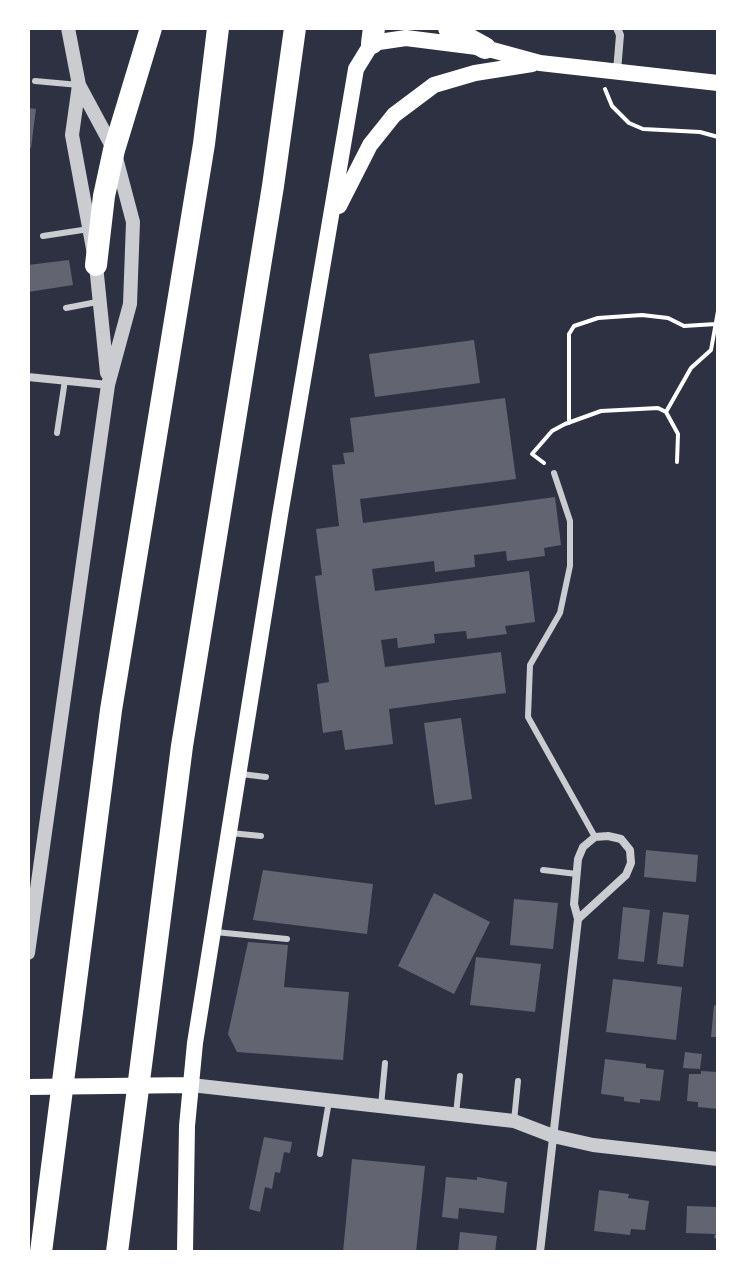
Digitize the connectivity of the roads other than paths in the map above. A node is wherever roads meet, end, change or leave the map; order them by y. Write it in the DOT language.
graph roads {
  1 [pos="68,28"];
  2 [pos="151,28"];
  3 [pos="218,28"];
  4 [pos="295,28"];
  5 [pos="449,28"];
  6 [pos="617,28"];
  7 [pos="373,36"];
  8 [pos="485,48"];
  9 [pos="540,63"];
  10 [pos="617,71"];
  11 [pos="35,81"];
  12 [pos="718,83"];
  13 [pos="79,85"];
  14 [pos="114,150"];
  15 [pos="331,222"];
  16 [pos="89,229"];
  17 [pos="43,236"];
  18 [pos="96,265"];
  19 [pos="101,302"];
  20 [pos="66,308"];
  21 [pos="28,377"];
  22 [pos="65,380"];
  23 [pos="108,385"];
  24 [pos="57,433"];
  25 [pos="554,473"];
  26 [pos="238,773"];
  27 [pos="266,777"];
  28 [pos="230,833"];
  29 [pos="261,836"];
  30 [pos="595,837"];
  31 [pos="543,870"];
  32 [pos="577,874"];
  33 [pos="578,919"];
  34 [pos="214,932"];
  35 [pos="287,939"];
  36 [pos="28,953"];
  37 [pos="385,1063"];
  38 [pos="460,1076"];
  39 [pos="518,1081"];
  40 [pos="191,1085"];
  41 [pos="32,1087"];
  42 [pos="329,1101"];
  43 [pos="381,1106"];
  44 [pos="456,1114"];
  45 [pos="514,1121"];
  46 [pos="553,1136"];
  47 [pos="320,1154"];
  48 [pos="718,1159"];
  49 [pos="41,1252"];
  50 [pos="117,1252"];
  51 [pos="185,1252"];
  52 [pos="540,1252"];
  1 -- 13 [label="street"];
  2 -- 14 [label="highway"];
  3 -- 49 [label="highway"];
  4 -- 50 [label="highway"];
  5 -- 8 [label="highway"];
  6 -- 10 [label="street"];
  7 -- 8 [label="main road"];
  7 -- 15 [label="main road"];
  8 -- 9 [label="main road"];
  9 -- 10 [label="main road"];
  9 -- 15 [label="main road"];
  10 -- 12 [label="main road"];
  11 -- 13 [label="lane"];
  13 -- 14 [label="street"];
  13 -- 16 [label="street"];
  14 -- 18 [label="highway"];
  14 -- 23 [label="street"];
  15 -- 26 [label="main road"];
  16 -- 17 [label="lane"];
  16 -- 18 [label="street"];
  18 -- 19 [label="street"];
  19 -- 20 [label="lane"];
  19 -- 23 [label="street"];
  21 -- 22 [label="street"];
  22 -- 23 [label="street"];
  22 -- 24 [label="lane"];
  23 -- 36 [label="street"];
  25 -- 30 [label="lane"];
  26 -- 27 [label="lane"];
  26 -- 28 [label="main road"];
  28 -- 29 [label="lane"];
  28 -- 34 [label="main road"];
  30 -- 32 [label="street"];
  30 -- 33 [label="street"];
  31 -- 32 [label="lane"];
  32 -- 33 [label="street"];
  33 -- 46 [label="street"];
  34 -- 35 [label="lane"];
  34 -- 40 [label="main road"];
  37 -- 43 [label="lane"];
  38 -- 44 [label="lane"];
  39 -- 45 [label="lane"];
  40 -- 41 [label="main road"];
  40 -- 42 [label="street"];
  40 -- 51 [label="main road"];
  42 -- 43 [label="street"];
  42 -- 47 [label="lane"];
  43 -- 44 [label="street"];
  44 -- 45 [label="street"];
  45 -- 46 [label="street"];
  46 -- 48 [label="street"];
  46 -- 52 [label="street"];
}
